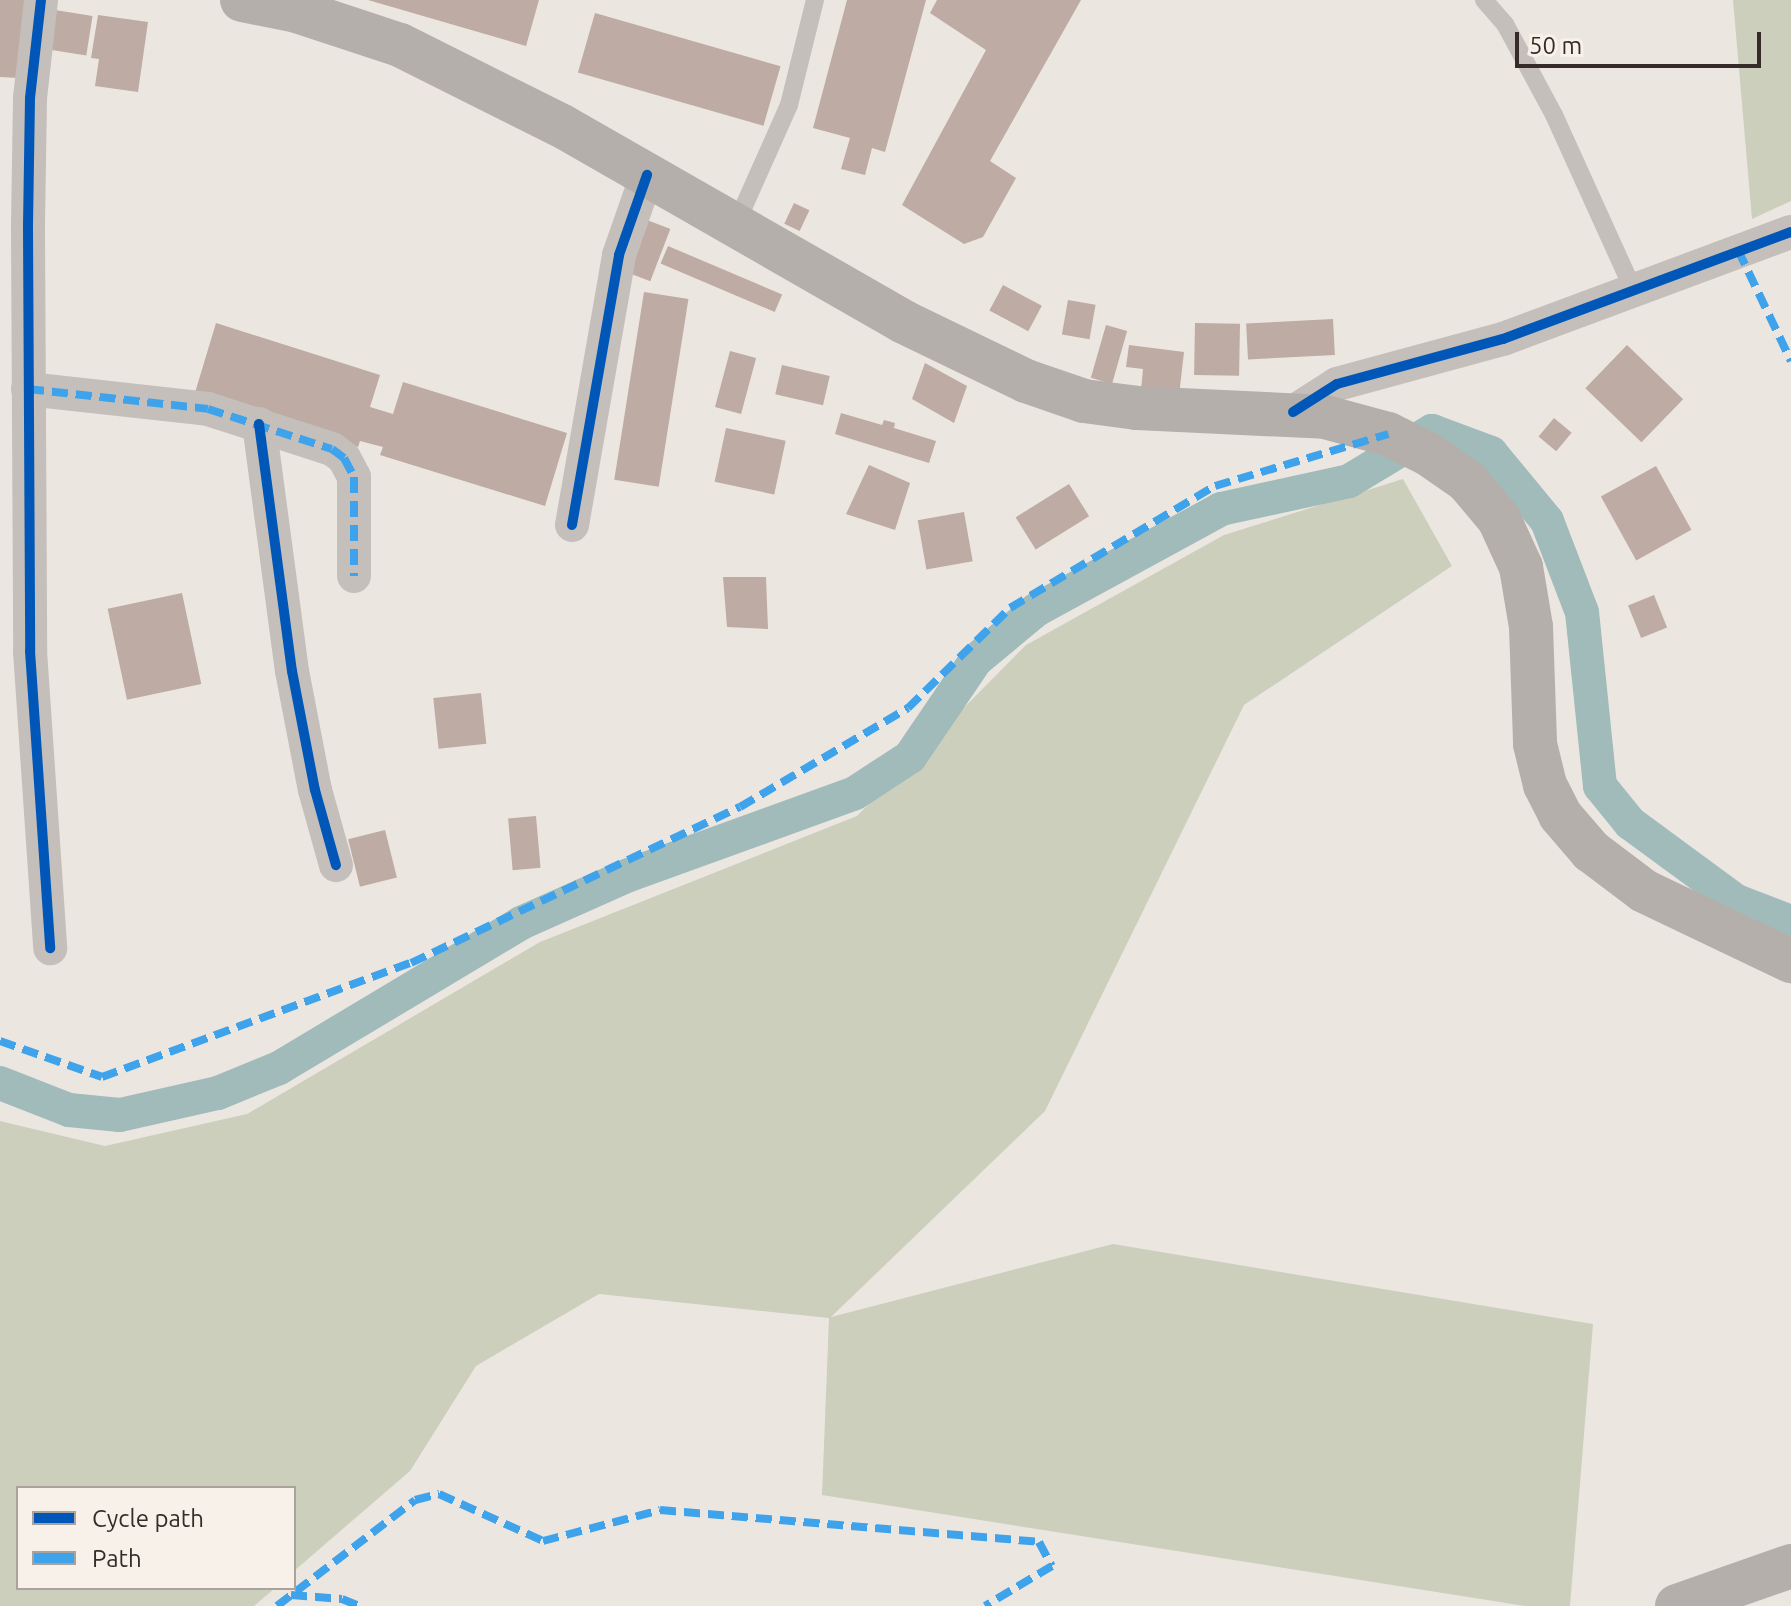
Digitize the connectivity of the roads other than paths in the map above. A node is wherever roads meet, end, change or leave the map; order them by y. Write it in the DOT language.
graph roads {
  1 [pos="41,0"];
  2 [pos="815,0"];
  3 [pos="1484,0"];
  4 [pos="253,1"];
  5 [pos="647,175"];
  6 [pos="736,224"];
  7 [pos="1791,232"];
  8 [pos="1634,291"];
  9 [pos="28,389"];
  10 [pos="1293,412"];
  11 [pos="259,424"];
  12 [pos="572,525"];
  13 [pos="354,576"];
  14 [pos="336,865"];
  15 [pos="50,948"];
  16 [pos="1791,961"];
  17 [pos="1791,1566"];
  18 [pos="1677,1606"];
  1 -- 9 [label="street"];
  2 -- 6 [label="lane"];
  3 -- 8 [label="lane"];
  4 -- 5 [label="main road"];
  5 -- 6 [label="main road"];
  5 -- 12 [label="street"];
  6 -- 10 [label="main road"];
  7 -- 8 [label="street"];
  8 -- 10 [label="street"];
  9 -- 11 [label="street"];
  9 -- 15 [label="street"];
  10 -- 16 [label="main road"];
  11 -- 13 [label="street"];
  11 -- 14 [label="street"];
  17 -- 18 [label="main road"];
}
